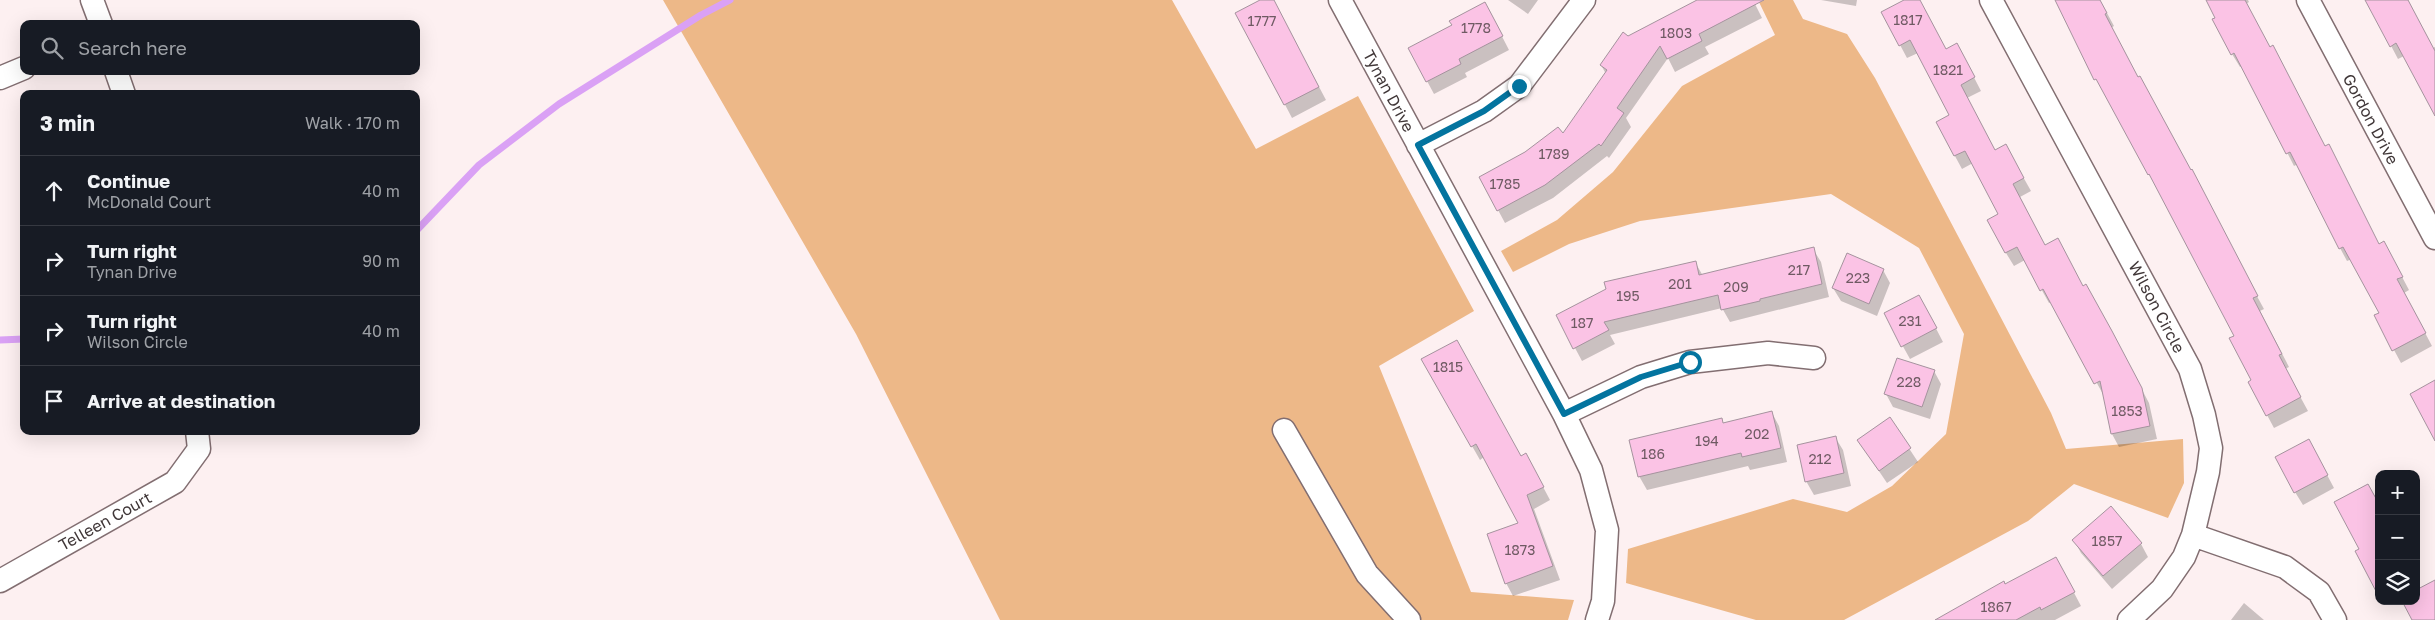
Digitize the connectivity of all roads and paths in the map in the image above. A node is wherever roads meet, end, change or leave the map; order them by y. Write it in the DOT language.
graph roads {
  1 [pos="92,0"];
  2 [pos="1340,0"];
  3 [pos="1584,0"];
  4 [pos="1991,0"];
  5 [pos="2308,0"];
  6 [pos="100,20"];
  7 [pos="20,70"];
  8 [pos="117,75"];
  9 [pos="0,78"];
  10 [pos="123,90"];
  11 [pos="1418,145"];
  12 [pos="2435,238"];
  13 [pos="1814,358"];
  14 [pos="1564,414"];
  15 [pos="1284,430"];
  16 [pos="198,440"];
  17 [pos="2193,535"];
  18 [pos="0,581"];
  19 [pos="1409,620"];
  20 [pos="1597,620"];
  21 [pos="2129,620"];
  22 [pos="2335,620"];
  1 -- 6 [label="street"];
  2 -- 11 [label="street, Tynan Drive"];
  3 -- 11 [label="street"];
  4 -- 17 [label="street, Wilson Circle"];
  5 -- 12 [label="street, Gordon Drive"];
  7 -- 9 [label="street"];
  8 -- 10 [label="street"];
  11 -- 14 [label="street, Tynan Drive"];
  13 -- 14 [label="street"];
  14 -- 20 [label="street, Tynan Drive"];
  15 -- 19 [label="street"];
  16 -- 18 [label="street, Telleen Court"];
  17 -- 21 [label="street, Wilson Circle"];
  17 -- 22 [label="street"];
}
